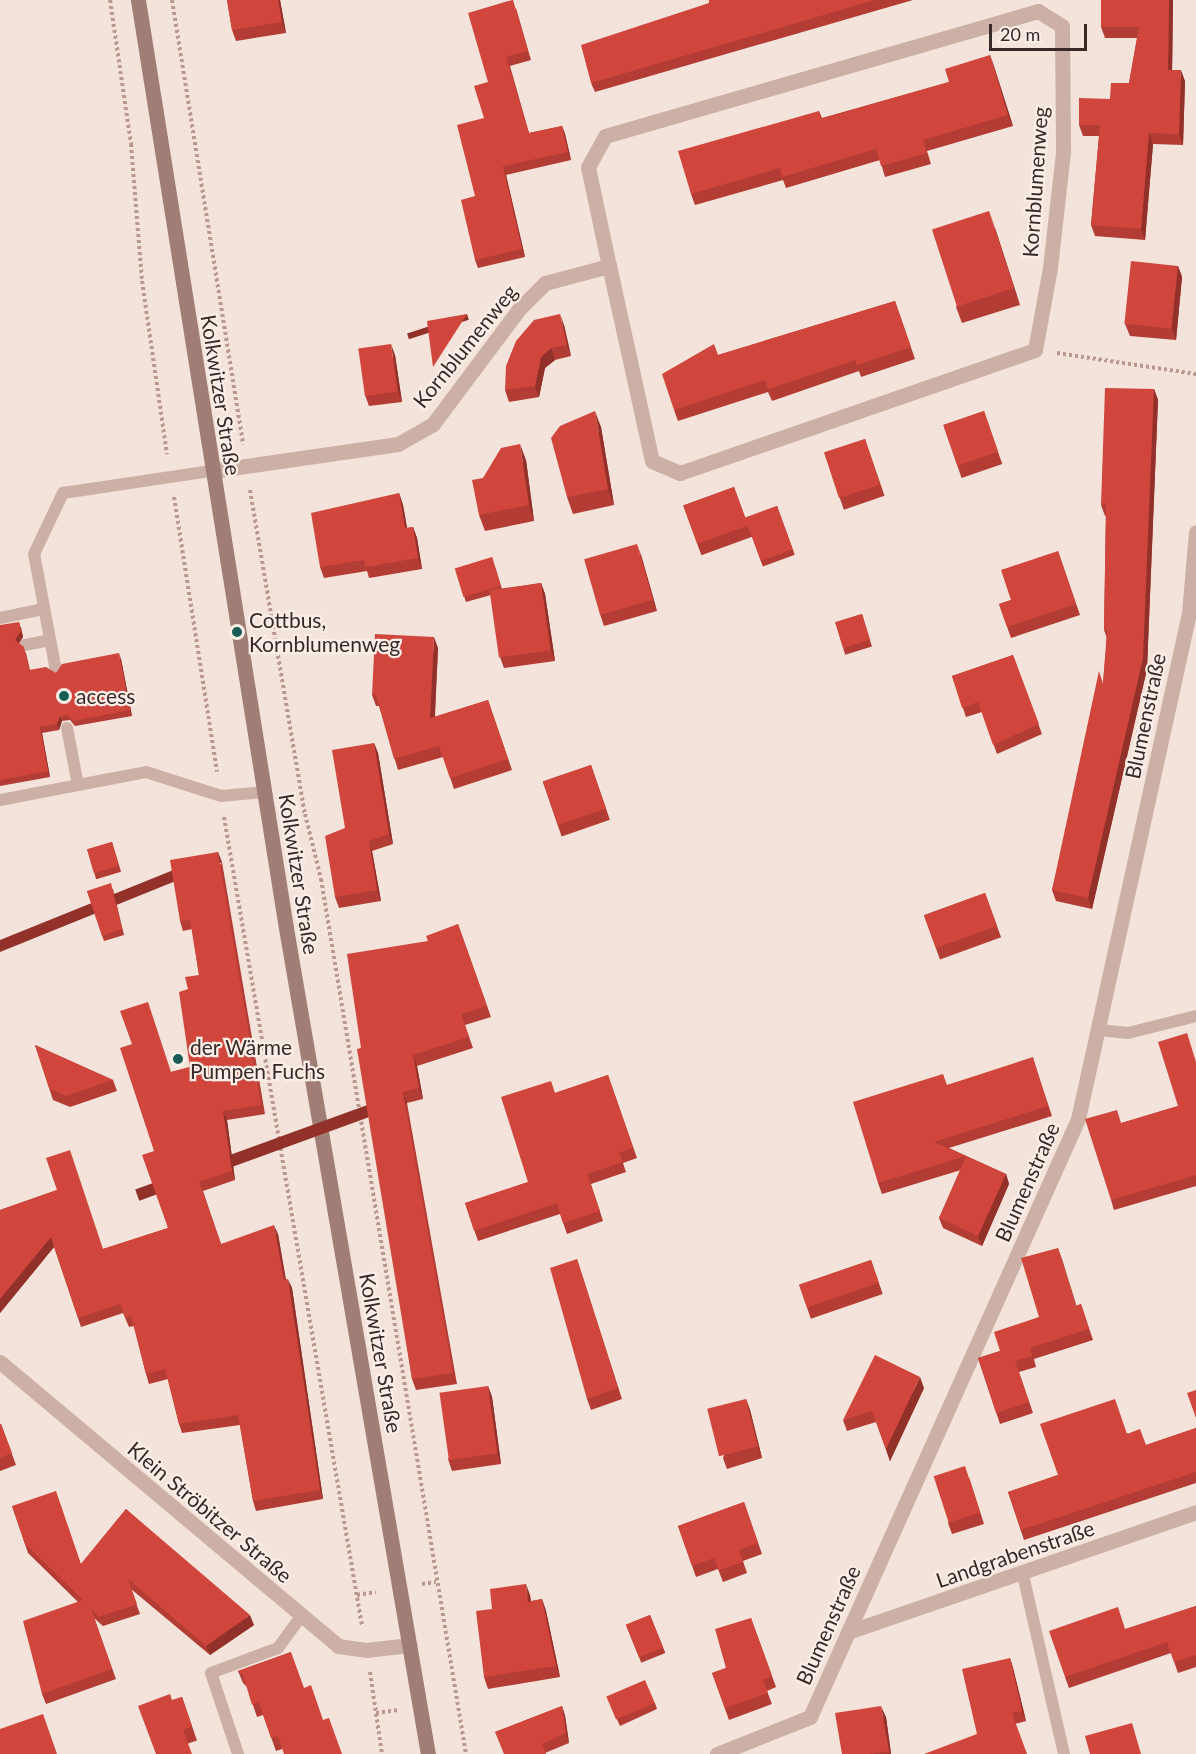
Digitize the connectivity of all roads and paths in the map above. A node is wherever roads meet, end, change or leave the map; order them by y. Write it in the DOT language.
graph roads {
  1 [pos="110,0"];
  2 [pos="138,0"];
  3 [pos="172,0"];
  4 [pos="609,266"];
  5 [pos="1035,350"];
  6 [pos="1196,374"];
  7 [pos="246,466"];
  8 [pos="211,471"];
  9 [pos="171,477"];
  10 [pos="1196,532"];
  11 [pos="44,609"];
  12 [pos="0,618"];
  13 [pos="51,640"];
  14 [pos="25,645"];
  15 [pos="56,671"];
  16 [pos="67,728"];
  17 [pos="78,785"];
  18 [pos="264,792"];
  19 [pos="221,796"];
  20 [pos="0,800"];
  21 [pos="1196,1016"];
  22 [pos="1099,1030"];
  23 [pos="0,1362"];
  24 [pos="1196,1512"];
  25 [pos="1023,1575"];
  26 [pos="301,1616"];
  27 [pos="848,1632"];
  28 [pos="410,1646"];
  29 [pos="366,1650"];
  30 [pos="376,1714"];
  31 [pos="237,1754"];
  32 [pos="382,1754"];
  33 [pos="428,1754"];
  34 [pos="466,1754"];
  35 [pos="717,1754"];
  36 [pos="1064,1754"];
  1 -- 9 [label="path"];
  2 -- 8 [label="main road, Kolkwitzer Straße"];
  3 -- 7 [label="path"];
  4 -- 5 [label="street, Kornblumenweg"];
  4 -- 5 [label="street, Kornblumenweg"];
  4 -- 7 [label="street, Kornblumenweg"];
  5 -- 6 [label="path"];
  7 -- 8 [label="street, Kornblumenweg"];
  7 -- 34 [label="path"];
  8 -- 9 [label="lane"];
  8 -- 18 [label="main road, Kolkwitzer Straße"];
  9 -- 11 [label="lane"];
  9 -- 19 [label="path"];
  10 -- 22 [label="street, Blumenstraße"];
  11 -- 12 [label="lane"];
  11 -- 13 [label="lane"];
  13 -- 14 [label="lane"];
  13 -- 15 [label="lane"];
  16 -- 17 [label="lane"];
  17 -- 19 [label="lane"];
  17 -- 20 [label="lane"];
  18 -- 19 [label="lane"];
  18 -- 28 [label="main road, Kolkwitzer Straße"];
  19 -- 29 [label="path"];
  21 -- 22 [label="lane"];
  22 -- 27 [label="street, Blumenstraße"];
  23 -- 26 [label="street, Klein Ströbitzer Straße"];
  24 -- 25 [label="street, Landgrabenstraße"];
  25 -- 27 [label="street, Landgrabenstraße"];
  25 -- 36 [label="lane"];
  26 -- 29 [label="street, Klein Ströbitzer Straße"];
  26 -- 31 [label="lane"];
  27 -- 35 [label="street, Blumenstraße"];
  28 -- 29 [label="street, Klein Ströbitzer Straße"];
  28 -- 33 [label="main road, Kolkwitzer Straße"];
  29 -- 30 [label="path"];
  29 -- 32 [label="path"];
}
